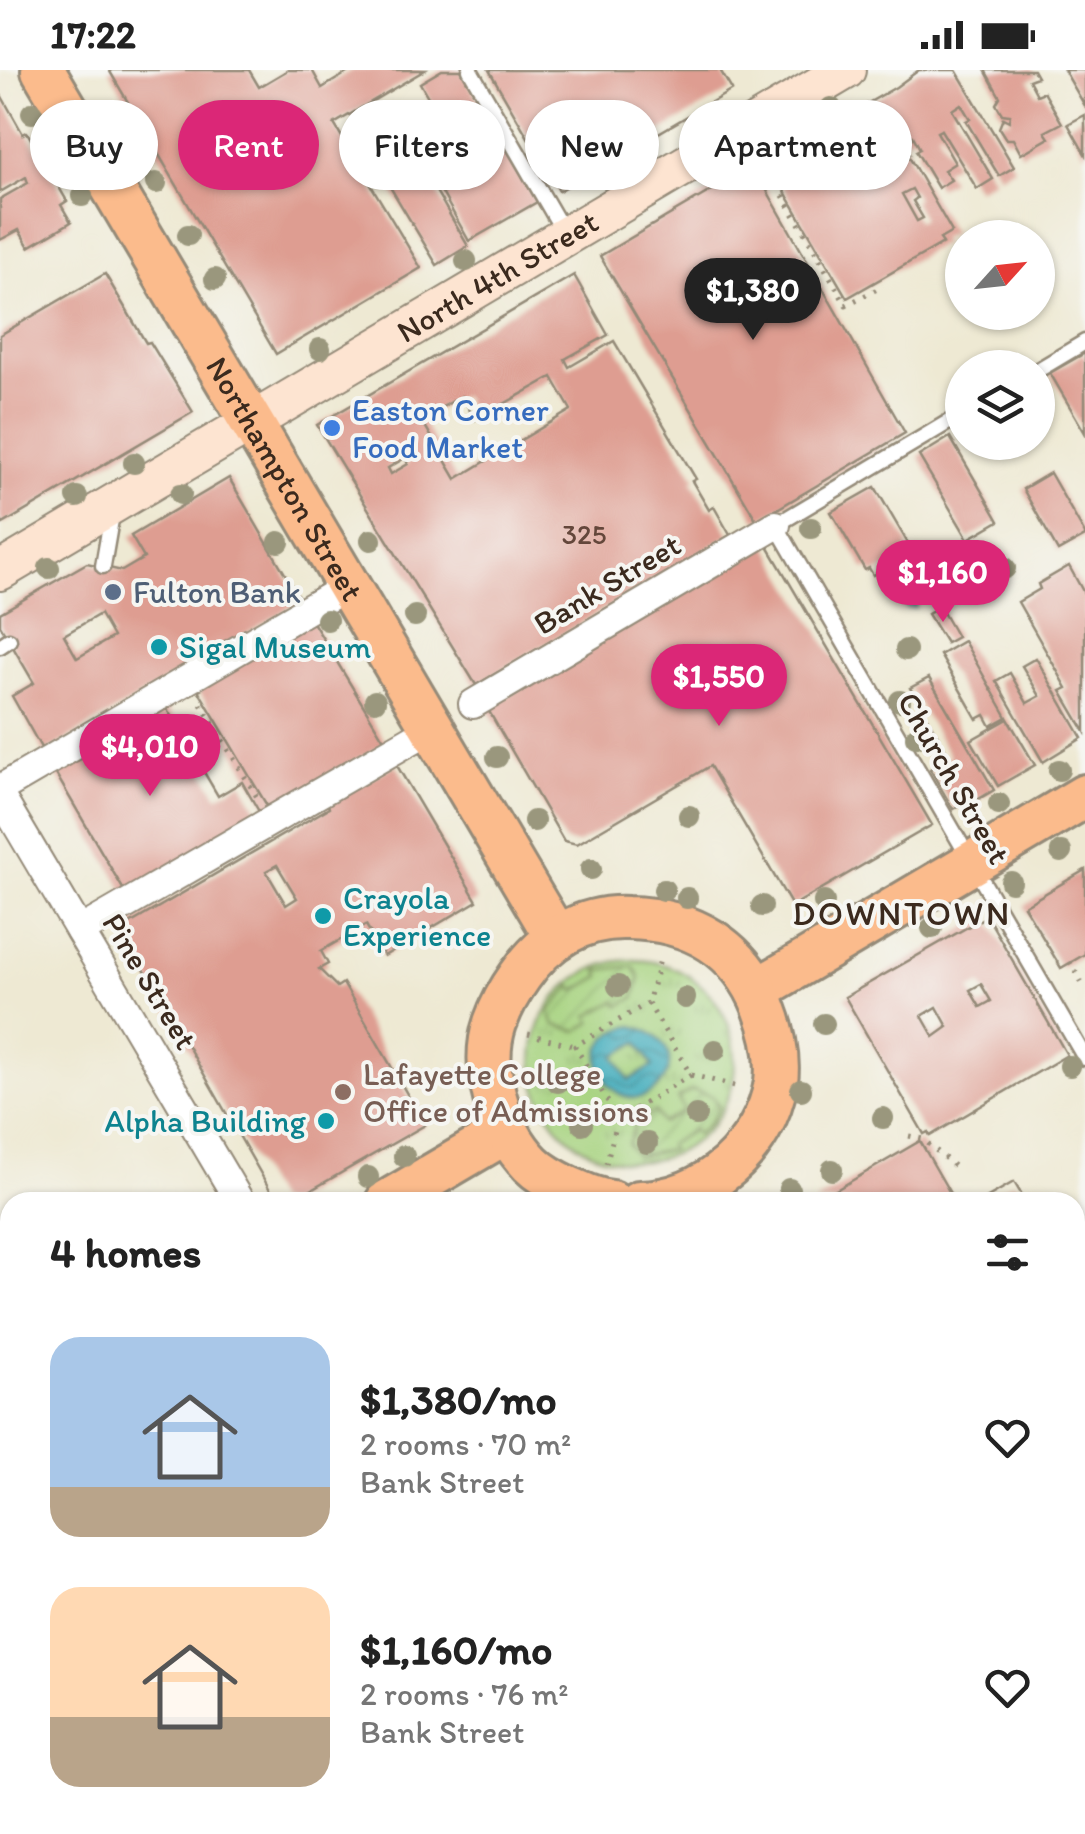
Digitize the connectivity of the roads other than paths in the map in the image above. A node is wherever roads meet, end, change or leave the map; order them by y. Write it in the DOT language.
graph roads {
  1 [pos="44,70"];
  2 [pos="470,70"];
  3 [pos="846,70"];
  4 [pos="566,234"];
  5 [pos="1085,342"];
  6 [pos="1055,360"];
  7 [pos="251,422"];
  8 [pos="945,424"];
  9 [pos="114,503"];
  10 [pos="776,525"];
  11 [pos="102,566"];
  12 [pos="0,571"];
  13 [pos="348,586"];
  14 [pos="473,704"];
  15 [pos="432,728"];
  16 [pos="0,792"];
  17 [pos="1085,796"];
  18 [pos="972,862"];
  19 [pos="80,931"];
  20 [pos="556,937"];
  21 [pos="757,990"];
  22 [pos="1085,1058"];
  23 [pos="508,1131"];
  24 [pos="234,1192"];
  25 [pos="403,1192"];
  26 [pos="580,1192"];
  27 [pos="713,1192"];
  1 -- 7 [label="main road, Northampton Street"];
  2 -- 4 [label="lane"];
  3 -- 4 [label="street, North 4th Street"];
  4 -- 7 [label="street, North 4th Street"];
  5 -- 6 [label="lane"];
  7 -- 9 [label="street, North 4th Street"];
  7 -- 13 [label="main road, Northampton Street"];
  8 -- 10 [label="lane"];
  9 -- 11 [label="lane"];
  9 -- 12 [label="street, North 4th Street"];
  10 -- 14 [label="street, Bank Street"];
  10 -- 18 [label="lane, Church Street"];
  13 -- 15 [label="main road, Northampton Street"];
  13 -- 16 [label="street"];
  15 -- 19 [label="street"];
  15 -- 20 [label="main road, Northampton Street"];
  16 -- 19 [label="street, Pine Street"];
  17 -- 18 [label="main road"];
  18 -- 21 [label="main road"];
  18 -- 22 [label="lane, Church Street"];
  19 -- 24 [label="street, Pine Street"];
  20 -- 21 [label="main road"];
  20 -- 23 [label="main road"];
  21 -- 27 [label="main road"];
  23 -- 25 [label="main road"];
  23 -- 26 [label="main road"];
}
